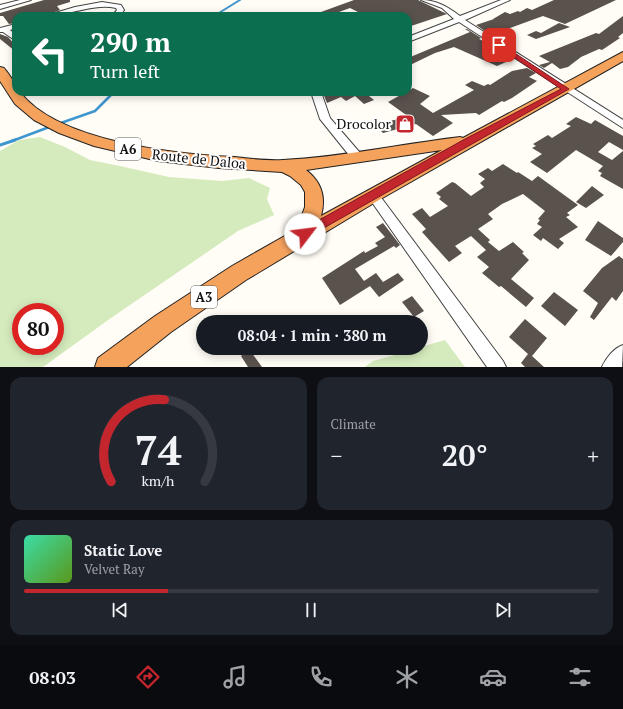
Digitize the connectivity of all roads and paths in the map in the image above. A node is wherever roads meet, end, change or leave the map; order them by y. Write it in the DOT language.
graph roads {
  1 [pos="28,0"];
  2 [pos="424,0"];
  3 [pos="507,0"];
  4 [pos="0,7"];
  5 [pos="63,12"];
  6 [pos="120,12"];
  7 [pos="459,19"];
  8 [pos="12,27"];
  9 [pos="2,30"];
  10 [pos="12,36"];
  11 [pos="412,38"];
  12 [pos="623,56"];
  13 [pos="0,71"];
  14 [pos="12,89"];
  15 [pos="566,89"];
  16 [pos="17,96"];
  17 [pos="317,96"];
  18 [pos="623,126"];
  19 [pos="468,141"];
  20 [pos="357,157"];
  21 [pos="283,166"];
  22 [pos="373,195"];
  23 [pos="305,234"];
  24 [pos="623,353"];
  25 [pos="107,367"];
  26 [pos="497,367"];
  27 [pos="611,367"];
  1 -- 4 [label="street"];
  2 -- 7 [label="street"];
  3 -- 7 [label="street"];
  5 -- 6 [label="street"];
  7 -- 11 [label="street"];
  7 -- 15 [label="street"];
  8 -- 9 [label="street"];
  9 -- 10 [label="street"];
  12 -- 15 [label="highway, A3"];
  13 -- 14 [label="highway, Route de Daloa / A6"];
  15 -- 18 [label="street"];
  15 -- 19 [label="highway, A3"];
  16 -- 21 [label="highway, Route de Daloa / A6"];
  17 -- 20 [label="street"];
  19 -- 20 [label="highway, A6"];
  19 -- 22 [label="highway, A3"];
  20 -- 21 [label="highway, A6"];
  21 -- 23 [label="highway"];
  22 -- 23 [label="highway, A3"];
  22 -- 26 [label="street"];
  23 -- 25 [label="highway, A3"];
  24 -- 27 [label="street"];
}
